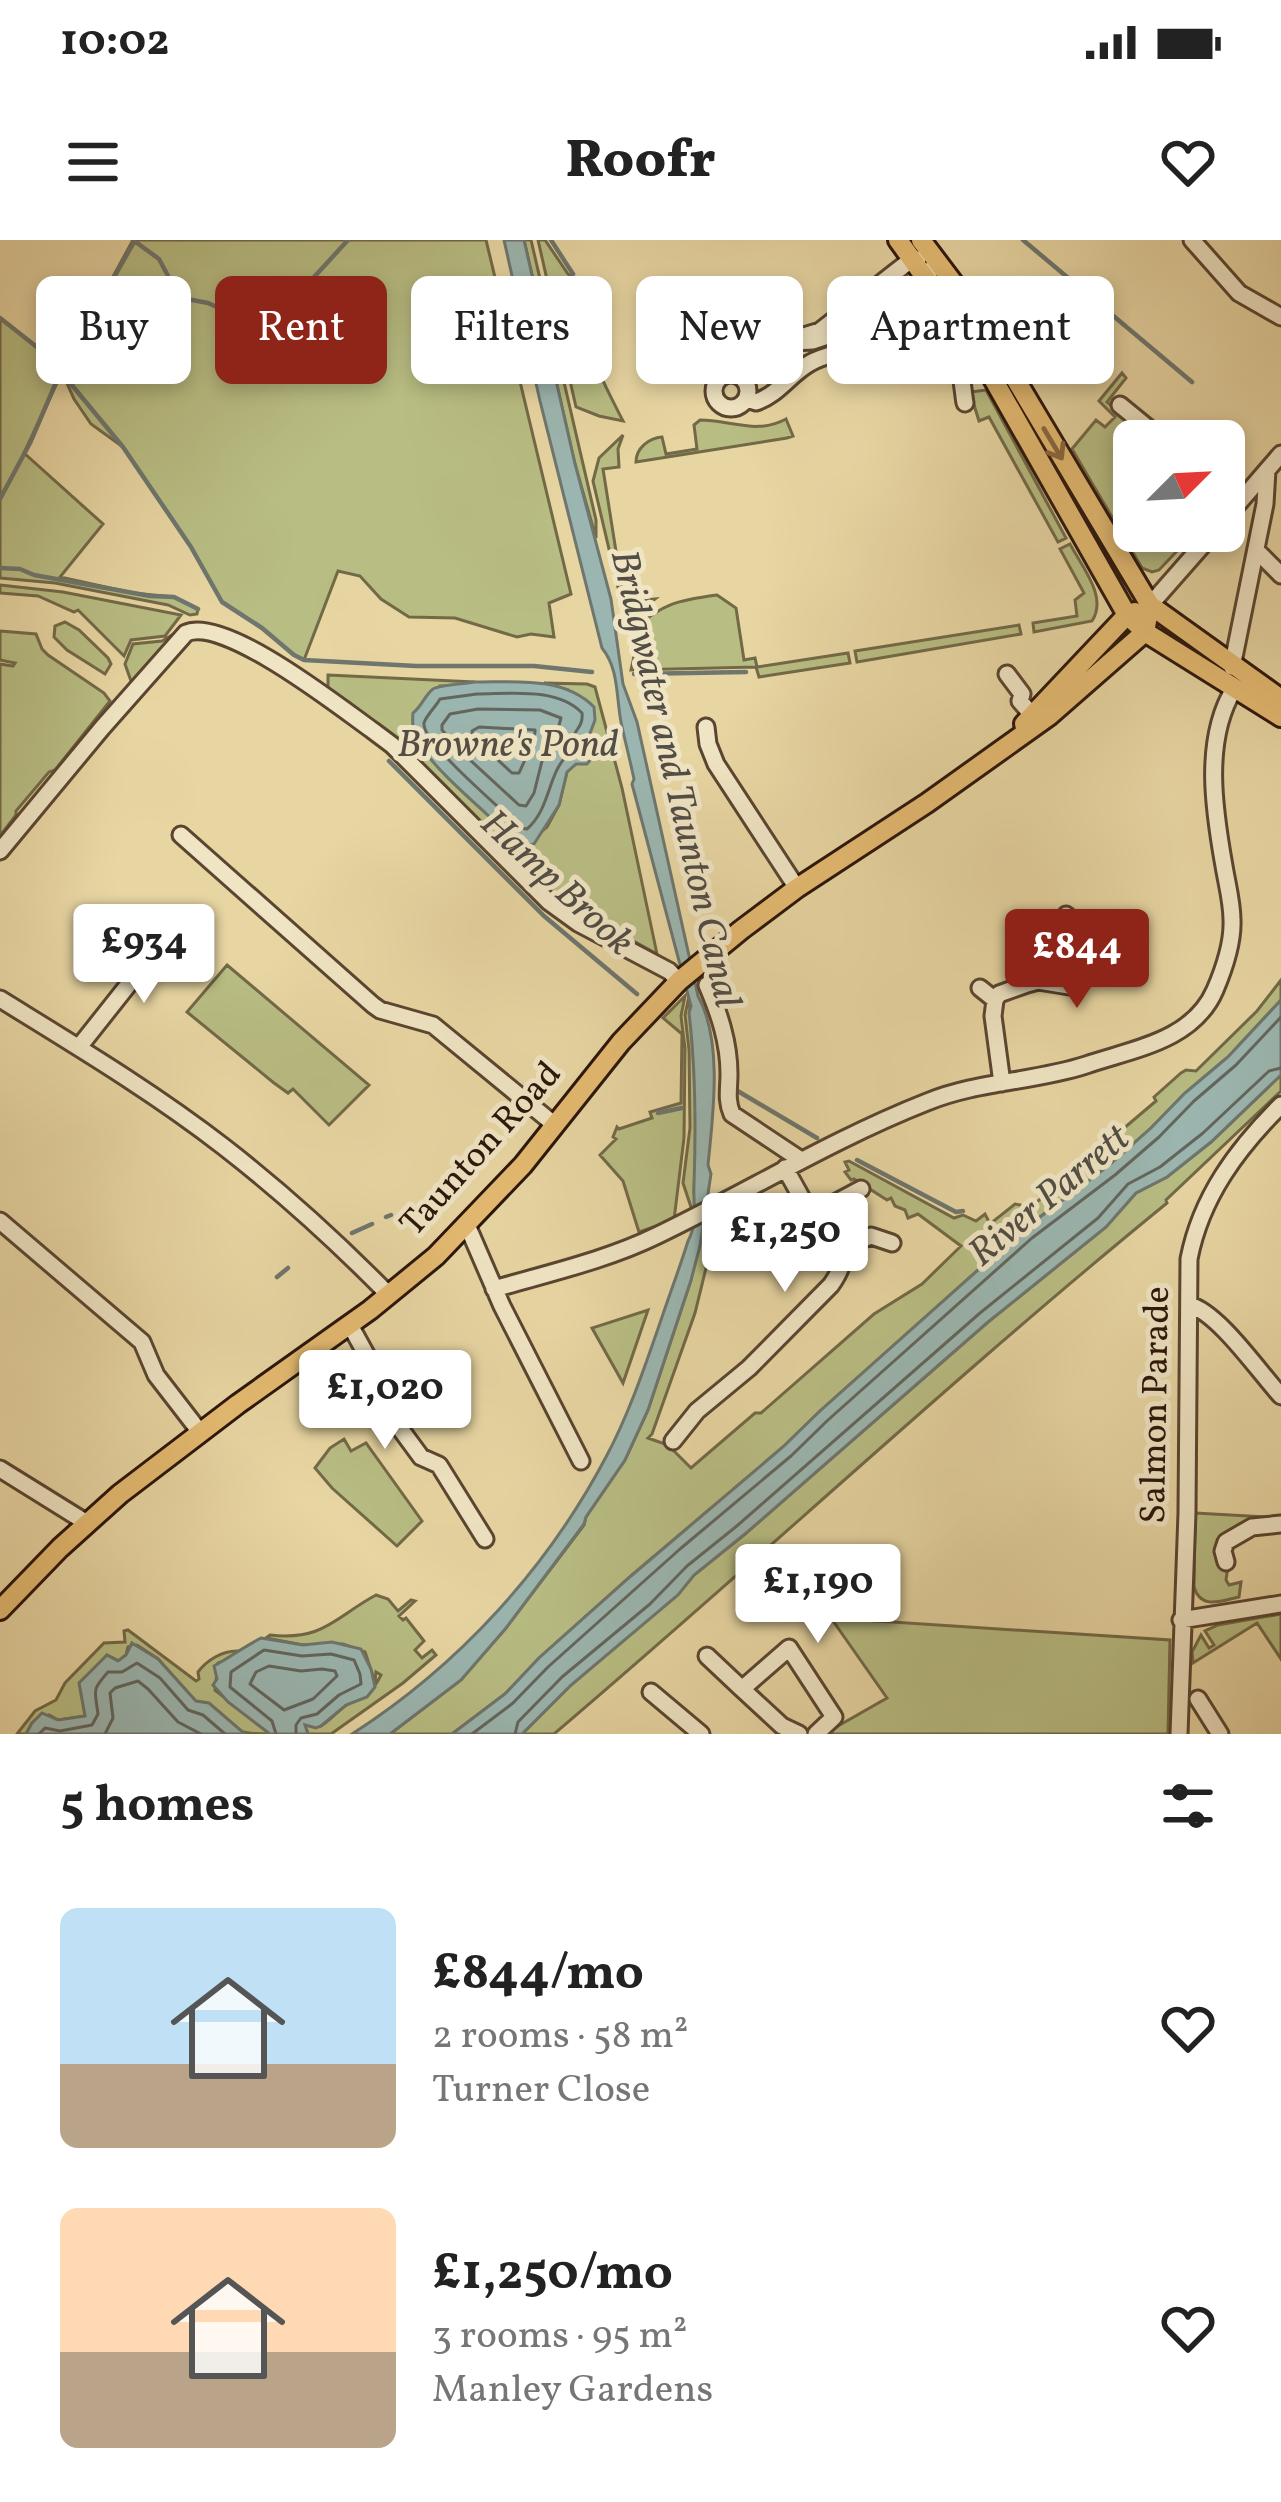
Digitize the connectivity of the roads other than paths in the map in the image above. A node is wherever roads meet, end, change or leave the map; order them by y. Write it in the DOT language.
graph roads {
  1 [pos="898,240"];
  2 [pos="921,240"];
  3 [pos="1192,240"];
  4 [pos="912,259"];
  5 [pos="935,259"];
  6 [pos="924,276"];
  7 [pos="927,276"];
  8 [pos="1281,317"];
  9 [pos="803,337"];
  10 [pos="717,384"];
  11 [pos="745,384"];
  12 [pos="996,384"];
  13 [pos="747,399"];
  14 [pos="965,403"];
  15 [pos="1120,405"];
  16 [pos="1138,420"];
  17 [pos="1274,462"];
  18 [pos="1245,497"];
  19 [pos="1256,550"];
  20 [pos="1197,552"];
  21 [pos="1281,574"];
  22 [pos="1150,605"];
  23 [pos="1127,615"];
  24 [pos="1145,632"];
  25 [pos="1232,667"];
  26 [pos="1007,674"];
  27 [pos="1234,689"];
  28 [pos="1281,699"];
  29 [pos="1032,716"];
  30 [pos="1281,717"];
  31 [pos="706,727"];
  32 [pos="998,752"];
  33 [pos="182,835"];
  34 [pos="0,851"];
  35 [pos="797,889"];
  36 [pos="1066,915"];
  37 [pos="141,970"];
  38 [pos="706,985"];
  39 [pos="673,987"];
  40 [pos="980,988"];
  41 [pos="0,999"];
  42 [pos="995,1000"];
  43 [pos="79,1048"];
  44 [pos="1002,1083"];
  45 [pos="1281,1105"];
  46 [pos="555,1125"];
  47 [pos="793,1164"];
  48 [pos="861,1189"];
  49 [pos="814,1214"];
  50 [pos="0,1221"];
  51 [pos="467,1226"];
  52 [pos="892,1243"];
  53 [pos="843,1246"];
  54 [pos="494,1289"];
  55 [pos="388,1295"];
  56 [pos="1189,1305"];
  57 [pos="350,1324"];
  58 [pos="1281,1396"];
  59 [pos="200,1432"];
  60 [pos="674,1441"];
  61 [pos="581,1461"];
  62 [pos="0,1469"];
  63 [pos="87,1523"];
  64 [pos="1281,1524"];
  65 [pos="485,1539"];
  66 [pos="1226,1562"];
  67 [pos="1281,1604"];
  68 [pos="0,1610"];
  69 [pos="1181,1620"];
  70 [pos="707,1656"];
  71 [pos="742,1689"];
  72 [pos="651,1692"];
  73 [pos="1198,1699"];
  74 [pos="701,1734"];
  75 [pos="802,1734"];
  76 [pos="815,1734"];
  77 [pos="1180,1734"];
  78 [pos="1220,1734"];
  1 -- 4 [label="main road"];
  2 -- 5 [label="main road"];
  3 -- 8 [label="street"];
  4 -- 5 [label="street"];
  4 -- 6 [label="main road"];
  4 -- 9 [label="street"];
  5 -- 7 [label="street"];
  5 -- 22 [label="main road, one-way"];
  10 -- 13 [label="street"];
  11 -- 13 [label="street"];
  12 -- 23 [label="main road"];
  13 -- 14 [label="street"];
  15 -- 16 [label="street"];
  17 -- 18 [label="street"];
  17 -- 19 [label="street"];
  19 -- 21 [label="street"];
  19 -- 25 [label="street"];
  20 -- 22 [label="street"];
  22 -- 23 [label="main road"];
  22 -- 24 [label="main road"];
  22 -- 25 [label="main road"];
  23 -- 24 [label="main road"];
  23 -- 29 [label="main road"];
  24 -- 27 [label="main road"];
  24 -- 32 [label="main road"];
  25 -- 28 [label="main road"];
  26 -- 29 [label="street"];
  27 -- 30 [label="main road"];
  27 -- 44 [label="street"];
  29 -- 32 [label="main road"];
  31 -- 35 [label="street"];
  32 -- 35 [label="main road"];
  33 -- 46 [label="street"];
  34 -- 39 [label="street"];
  35 -- 39 [label="main road, Taunton Road"];
  36 -- 42 [label="street"];
  37 -- 43 [label="street"];
  38 -- 47 [label="street"];
  39 -- 46 [label="main road, Taunton Road"];
  40 -- 42 [label="street"];
  41 -- 43 [label="street"];
  42 -- 44 [label="street"];
  43 -- 55 [label="street"];
  44 -- 47 [label="street"];
  45 -- 56 [label="street, Salmon Parade"];
  46 -- 51 [label="main road, Taunton Road"];
  47 -- 49 [label="street"];
  47 -- 54 [label="street"];
  48 -- 49 [label="street"];
  49 -- 53 [label="street"];
  50 -- 59 [label="street"];
  51 -- 54 [label="street"];
  51 -- 55 [label="main road, Taunton Road"];
  52 -- 53 [label="street"];
  53 -- 60 [label="street"];
  54 -- 61 [label="street"];
  55 -- 57 [label="main road, Taunton Road"];
  56 -- 58 [label="street"];
  56 -- 69 [label="street, Salmon Parade"];
  57 -- 59 [label="main road, Taunton Road"];
  57 -- 65 [label="street"];
  59 -- 63 [label="main road, Taunton Road"];
  62 -- 63 [label="street"];
  63 -- 68 [label="main road, Taunton Road"];
  64 -- 66 [label="street"];
  67 -- 69 [label="street"];
  69 -- 77 [label="street, Salmon Parade"];
  70 -- 71 [label="street"];
  71 -- 75 [label="street"];
  71 -- 76 [label="street"];
  72 -- 74 [label="street"];
  73 -- 78 [label="street"];
  75 -- 76 [label="street"];
}
